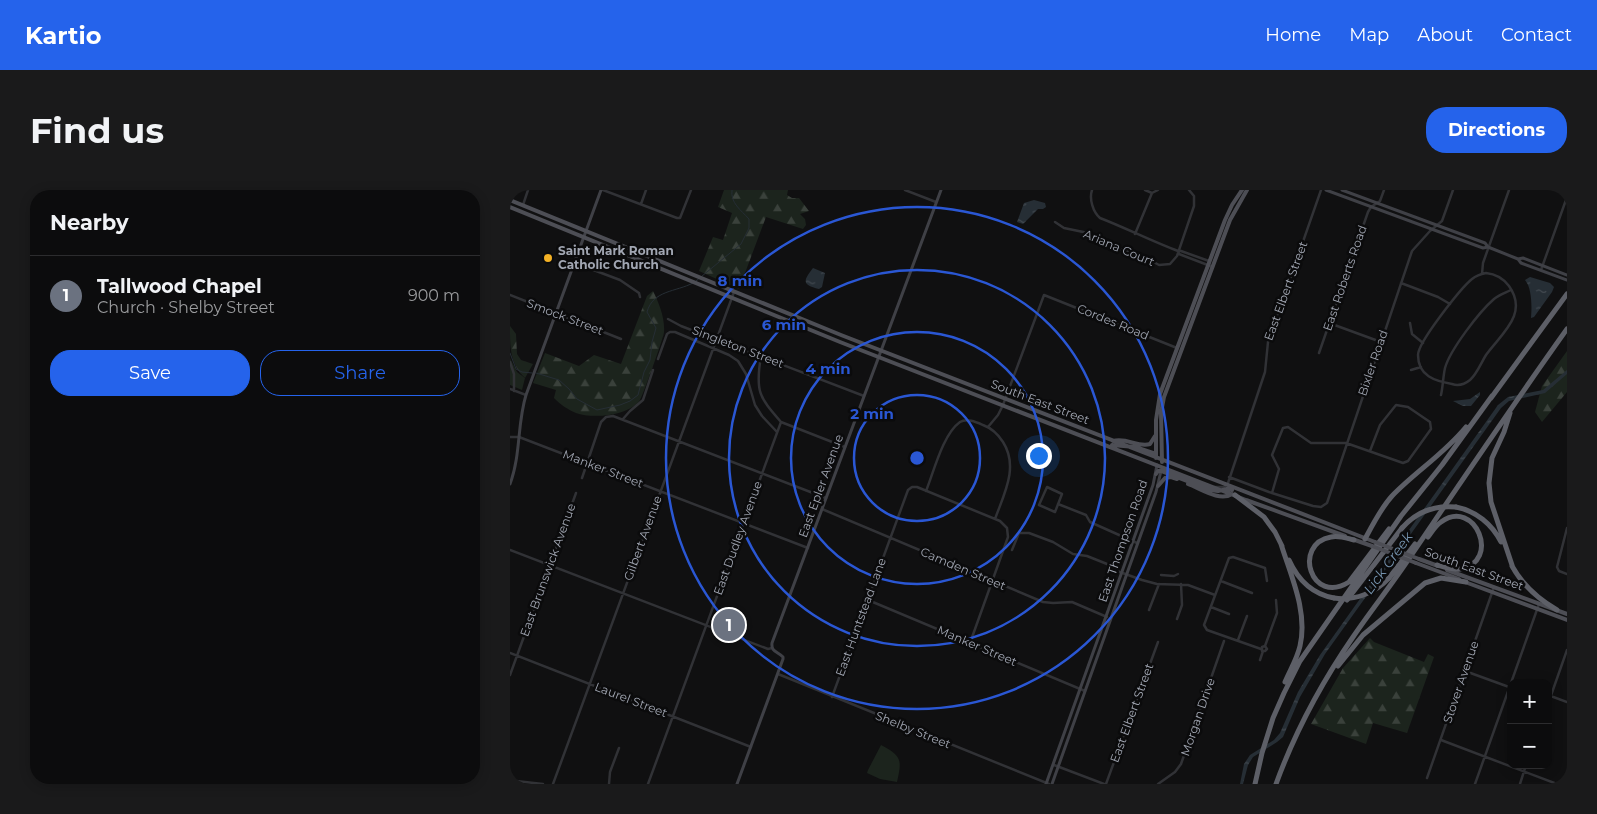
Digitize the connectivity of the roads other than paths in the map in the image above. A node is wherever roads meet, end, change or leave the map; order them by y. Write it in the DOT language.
graph roads {
  1 [pos="528,190"];
  2 [pos="602,190"];
  3 [pos="646,190"];
  4 [pos="691,190"];
  5 [pos="905,190"];
  6 [pos="941,190"];
  7 [pos="1145,190"];
  8 [pos="1158,190"];
  9 [pos="1189,190"];
  10 [pos="1242,190"];
  11 [pos="1247,190"];
  12 [pos="1321,190"];
  13 [pos="1326,190"];
  14 [pos="1342,190"];
  15 [pos="1384,190"];
  16 [pos="1453,190"];
  17 [pos="1509,190"];
  18 [pos="1092,192"];
  19 [pos="1152,193"];
  20 [pos="1567,198"];
  21 [pos="510,200"];
  22 [pos="936,202"];
  23 [pos="640,204"];
  24 [pos="1375,204"];
  25 [pos="523,205"];
  26 [pos="510,207"];
  27 [pos="1055,222"];
  28 [pos="1435,227"];
  29 [pos="586,231"];
  30 [pos="1135,234"];
  31 [pos="584,237"];
  32 [pos="1488,247"];
  33 [pos="1178,251"];
  34 [pos="1518,259"];
  35 [pos="574,262"];
  36 [pos="1211,264"];
  37 [pos="1542,266"];
  38 [pos="1541,270"];
  39 [pos="1482,274"];
  40 [pos="1567,275"];
  41 [pos="1567,280"];
  42 [pos="1401,284"];
  43 [pos="1511,290"];
  44 [pos="734,292"];
  45 [pos="1567,294"];
  46 [pos="510,295"];
  47 [pos="640,298"];
  48 [pos="732,298"];
  49 [pos="1450,304"];
  50 [pos="556,314"];
  51 [pos="668,319"];
  52 [pos="1329,323"];
  53 [pos="1410,323"];
  54 [pos="1567,329"];
  55 [pos="621,339"];
  56 [pos="717,339"];
  57 [pos="1381,342"];
  58 [pos="1423,343"];
  59 [pos="713,348"];
  60 [pos="1180,349"];
  61 [pos="881,351"];
  62 [pos="1319,353"];
  63 [pos="761,356"];
  64 [pos="878,357"];
  65 [pos="658,359"];
  66 [pos="510,362"];
  67 [pos="1421,367"];
  68 [pos="653,370"];
  69 [pos="1410,370"];
  70 [pos="1444,382"];
  71 [pos="512,390"];
  72 [pos="526,395"];
  73 [pos="1441,395"];
  74 [pos="864,396"];
  75 [pos="1492,396"];
  76 [pos="1004,402"];
  77 [pos="1512,407"];
  78 [pos="624,419"];
  79 [pos="781,422"];
  80 [pos="988,427"];
  81 [pos="777,432"];
  82 [pos="1156,434"];
  83 [pos="510,437"];
  84 [pos="519,437"];
  85 [pos="679,441"];
  86 [pos="1113,441"];
  87 [pos="1346,443"];
  88 [pos="1102,444"];
  89 [pos="845,447"];
  90 [pos="1127,447"];
  91 [pos="1162,450"];
  92 [pos="1370,451"];
  93 [pos="1156,456"];
  94 [pos="1162,460"];
  95 [pos="587,464"];
  96 [pos="1160,467"];
  97 [pos="762,473"];
  98 [pos="1156,474"];
  99 [pos="1229,477"];
  100 [pos="582,478"];
  101 [pos="1218,482"];
  102 [pos="510,484"];
  103 [pos="1158,486"];
  104 [pos="1227,486"];
  105 [pos="1214,487"];
  106 [pos="1223,490"];
  107 [pos="660,491"];
  108 [pos="926,491"];
  109 [pos="576,493"];
  110 [pos="1246,493"];
  111 [pos="1272,494"];
  112 [pos="1234,495"];
  113 [pos="826,498"];
  114 [pos="1058,504"];
  115 [pos="822,509"];
  116 [pos="1402,516"];
  117 [pos="995,519"];
  118 [pos="744,523"];
  119 [pos="1567,528"];
  120 [pos="1427,532"];
  121 [pos="891,538"];
  122 [pos="1365,539"];
  123 [pos="1134,540"];
  124 [pos="1354,540"];
  125 [pos="1138,542"];
  126 [pos="1281,544"];
  127 [pos="1373,544"];
  128 [pos="808,548"];
  129 [pos="510,550"];
  130 [pos="1012,550"];
  131 [pos="1418,561"];
  132 [pos="550,565"];
  133 [pos="1404,566"];
  134 [pos="1437,566"];
  135 [pos="1513,568"];
  136 [pos="1124,574"];
  137 [pos="1162,574"];
  138 [pos="1178,574"];
  139 [pos="1567,574"];
  140 [pos="993,581"];
  141 [pos="1220,581"];
  142 [pos="1267,581"];
  143 [pos="1466,582"];
  144 [pos="1159,584"];
  145 [pos="1181,584"];
  146 [pos="1494,587"];
  147 [pos="1492,592"];
  148 [pos="622,593"];
  149 [pos="1252,593"];
  150 [pos="1215,595"];
  151 [pos="868,600"];
  152 [pos="1276,600"];
  153 [pos="1539,604"];
  154 [pos="1211,607"];
  155 [pos="1537,609"];
  156 [pos="1149,610"];
  157 [pos="1557,610"];
  158 [pos="1230,614"];
  159 [pos="1567,614"];
  160 [pos="1107,616"];
  161 [pos="1246,616"];
  162 [pos="1111,619"];
  163 [pos="1177,619"];
  164 [pos="1567,620"];
  165 [pos="706,625"];
  166 [pos="1318,635"];
  167 [pos="1224,641"];
  168 [pos="1237,641"];
  169 [pos="1158,642"];
  170 [pos="970,643"];
  171 [pos="1266,647"];
  172 [pos="772,648"];
  173 [pos="1262,650"];
  174 [pos="1567,650"];
  175 [pos="1272,651"];
  176 [pos="510,654"];
  177 [pos="517,656"];
  178 [pos="1260,660"];
  179 [pos="1465,671"];
  180 [pos="778,674"];
  181 [pos="510,675"];
  182 [pos="1513,679"];
  183 [pos="1507,683"];
  184 [pos="590,684"];
  185 [pos="1322,686"];
  186 [pos="1081,689"];
  187 [pos="1086,691"];
  188 [pos="1552,691"];
  189 [pos="1507,695"];
  190 [pos="832,697"];
  191 [pos="1552,697"];
  192 [pos="1567,702"];
  193 [pos="673,716"];
  194 [pos="1273,718"];
  195 [pos="1440,740"];
  196 [pos="751,747"];
  197 [pos="619,748"];
  198 [pos="1485,756"];
  199 [pos="1054,765"];
  200 [pos="1058,766"];
  201 [pos="1524,771"];
  202 [pos="1427,778"];
  203 [pos="515,784"];
  204 [pos="543,784"];
  205 [pos="553,784"];
  206 [pos="609,784"];
  207 [pos="648,784"];
  208 [pos="737,784"];
  209 [pos="1049,784"];
  210 [pos="1105,784"];
  211 [pos="1158,784"];
  212 [pos="1255,784"];
  213 [pos="1276,784"];
  214 [pos="1475,784"];
  215 [pos="1520,784"];
  216 [pos="1557,784"];
  1 -- 25 [label="street"];
  2 -- 23 [label="street"];
  2 -- 29 [label="main road"];
  3 -- 23 [label="street"];
  4 -- 23 [label="street"];
  5 -- 22 [label="street"];
  6 -- 22 [label="main road, East Epler Avenue"];
  7 -- 19 [label="street"];
  8 -- 19 [label="street"];
  9 -- 33 [label="street"];
  10 -- 36 [label="main road, East Thompson Road"];
  11 -- 36 [label="main road, East Thompson Road"];
  12 -- 99 [label="street, East Elbert Street"];
  13 -- 24 [label="main road"];
  14 -- 24 [label="main road"];
  15 -- 24 [label="street, East Roberts Road"];
  16 -- 28 [label="street, Bixler Road"];
  17 -- 32 [label="street"];
  18 -- 30 [label="street"];
  19 -- 30 [label="street"];
  20 -- 37 [label="street"];
  21 -- 25 [label="main road, South East Street"];
  22 -- 61 [label="main road, East Epler Avenue"];
  24 -- 28 [label="main road"];
  24 -- 52 [label="street, East Roberts Road"];
  25 -- 29 [label="main road, South East Street"];
  26 -- 31 [label="main road, South East Street"];
  27 -- 33 [label="street, Ariana Court"];
  28 -- 32 [label="main road"];
  28 -- 42 [label="street, Bixler Road"];
  29 -- 31 [label="main road"];
  29 -- 44 [label="main road, South East Street"];
  30 -- 33 [label="street"];
  31 -- 35 [label="main road"];
  31 -- 48 [label="main road, South East Street"];
  32 -- 34 [label="main road"];
  32 -- 39 [label="street"];
  33 -- 36 [label="street"];
  34 -- 37 [label="main road"];
  34 -- 38 [label="main road"];
  35 -- 47 [label="street"];
  35 -- 50 [label="main road"];
  36 -- 60 [label="main road, East Thompson Road"];
  37 -- 38 [label="street"];
  37 -- 40 [label="main road"];
  38 -- 41 [label="main road"];
  39 -- 43 [label="street"];
  39 -- 49 [label="street"];
  42 -- 49 [label="street"];
  42 -- 57 [label="street, Bixler Road"];
  43 -- 70 [label="street"];
  43 -- 70 [label="street"];
  44 -- 48 [label="street, Gilbert Avenue"];
  44 -- 61 [label="main road, South East Street"];
  45 -- 75 [label="highway"];
  46 -- 50 [label="street, Smock Street"];
  48 -- 56 [label="street, Gilbert Avenue"];
  48 -- 64 [label="main road, South East Street"];
  49 -- 58 [label="street"];
  50 -- 55 [label="street, Smock Street"];
  50 -- 72 [label="main road"];
  51 -- 56 [label="street, Singleton Street"];
  52 -- 57 [label="street"];
  52 -- 62 [label="street, East Roberts Road"];
  53 -- 58 [label="street"];
  54 -- 77 [label="highway"];
  56 -- 59 [label="street, Gilbert Avenue"];
  56 -- 63 [label="street, Singleton Street"];
  57 -- 87 [label="street, Bixler Road"];
  58 -- 67 [label="street"];
  59 -- 65 [label="street"];
  59 -- 81 [label="street"];
  59 -- 85 [label="street, Gilbert Avenue"];
  60 -- 76 [label="street, Cordes Road"];
  60 -- 82 [label="main road, East Thompson Road"];
  60 -- 91 [label="main road, East Thompson Road"];
  61 -- 64 [label="main road, East Epler Avenue"];
  61 -- 76 [label="main road, South East Street"];
  63 -- 74 [label="street, Singleton Street"];
  63 -- 79 [label="street"];
  64 -- 74 [label="main road, East Epler Avenue"];
  64 -- 76 [label="main road, South East Street"];
  66 -- 71 [label="street"];
  67 -- 69 [label="street"];
  67 -- 70 [label="street"];
  68 -- 78 [label="street"];
  70 -- 73 [label="street"];
  71 -- 72 [label="street"];
  72 -- 84 [label="main road"];
  74 -- 89 [label="main road, East Epler Avenue"];
  75 -- 116 [label="highway"];
  75 -- 122 [label="highway"];
  76 -- 80 [label="street"];
  76 -- 86 [label="main road, South East Street"];
  76 -- 88 [label="main road, South East Street"];
  77 -- 120 [label="highway"];
  77 -- 135 [label="highway"];
  78 -- 85 [label="street"];
  78 -- 95 [label="street"];
  79 -- 81 [label="street, East Dudley Avenue"];
  79 -- 89 [label="street"];
  80 -- 108 [label="street"];
  80 -- 117 [label="street"];
  81 -- 97 [label="street, East Dudley Avenue"];
  82 -- 86 [label="main road"];
  82 -- 93 [label="main road, East Thompson Road"];
  83 -- 84 [label="street, Manker Street"];
  84 -- 95 [label="street, Manker Street"];
  84 -- 102 [label="main road"];
  85 -- 97 [label="street"];
  85 -- 107 [label="street, Gilbert Avenue"];
  86 -- 90 [label="main road, South East Street"];
  87 -- 92 [label="street"];
  87 -- 111 [label="street, Bixler Road"];
  87 -- 111 [label="street"];
  88 -- 90 [label="main road"];
  88 -- 96 [label="main road, South East Street"];
  89 -- 113 [label="main road, East Epler Avenue"];
  90 -- 93 [label="main road, South East Street"];
  91 -- 93 [label="main road"];
  91 -- 94 [label="main road, East Thompson Road"];
  92 -- 92 [label="street"];
  93 -- 94 [label="main road, South East Street"];
  93 -- 96 [label="main road, East Thompson Road"];
  94 -- 96 [label="main road, East Thompson Road"];
  94 -- 101 [label="main road, South East Street"];
  95 -- 100 [label="street"];
  95 -- 107 [label="street, Manker Street"];
  96 -- 98 [label="main road"];
  96 -- 103 [label="main road, East Thompson Road"];
  96 -- 105 [label="main road, South East Street"];
  96 -- 106 [label="main road"];
  97 -- 113 [label="street"];
  97 -- 118 [label="street, East Dudley Avenue"];
  98 -- 123 [label="main road, East Thompson Road"];
  99 -- 101 [label="street"];
  99 -- 104 [label="street, East Elbert Street"];
  99 -- 111 [label="street"];
  101 -- 104 [label="main road, South East Street"];
  103 -- 112 [label="main road"];
  103 -- 125 [label="main road, East Thompson Road"];
  104 -- 105 [label="street"];
  104 -- 110 [label="main road, South East Street"];
  105 -- 106 [label="main road, South East Street"];
  106 -- 110 [label="main road"];
  106 -- 112 [label="main road, South East Street"];
  107 -- 118 [label="street, Manker Street"];
  107 -- 148 [label="street, Gilbert Avenue"];
  108 -- 117 [label="street"];
  108 -- 121 [label="street, East Huntstead Lane"];
  109 -- 132 [label="street, East Brunswick Avenue"];
  110 -- 122 [label="main road, South East Street"];
  112 -- 124 [label="main road, South East Street"];
  112 -- 126 [label="highway"];
  113 -- 115 [label="main road, East Epler Avenue"];
  114 -- 114 [label="street"];
  114 -- 123 [label="street"];
  115 -- 121 [label="street, Camden Street"];
  115 -- 128 [label="main road, East Epler Avenue"];
  116 -- 124 [label="highway"];
  116 -- 166 [label="highway"];
  117 -- 140 [label="street"];
  118 -- 128 [label="street, Manker Street"];
  118 -- 165 [label="street, East Dudley Avenue"];
  119 -- 139 [label="street"];
  120 -- 126 [label="highway, bridge"];
  120 -- 133 [label="highway"];
  121 -- 140 [label="street, Camden Street"];
  121 -- 151 [label="street, East Huntstead Lane"];
  122 -- 127 [label="main road, South East Street"];
  123 -- 125 [label="street"];
  123 -- 136 [label="main road, East Thompson Road"];
  124 -- 127 [label="main road, South East Street"];
  125 -- 136 [label="main road, East Thompson Road"];
  126 -- 194 [label="highway"];
  127 -- 131 [label="main road, South East Street, bridge"];
  128 -- 172 [label="main road, East Epler Avenue"];
  129 -- 132 [label="street"];
  130 -- 136 [label="street"];
  131 -- 134 [label="main road, South East Street"];
  131 -- 143 [label="main road, South East Street"];
  132 -- 148 [label="street"];
  132 -- 177 [label="street, East Brunswick Avenue"];
  133 -- 134 [label="highway"];
  133 -- 185 [label="highway"];
  134 -- 146 [label="main road, South East Street"];
  135 -- 157 [label="highway"];
  135 -- 166 [label="highway, bridge"];
  136 -- 144 [label="street"];
  136 -- 160 [label="main road, East Thompson Road"];
  136 -- 162 [label="main road, East Thompson Road"];
  137 -- 138 [label="street"];
  140 -- 160 [label="street, Camden Street"];
  140 -- 170 [label="street"];
  141 -- 142 [label="street"];
  141 -- 149 [label="street"];
  141 -- 150 [label="street"];
  143 -- 147 [label="main road, South East Street"];
  143 -- 185 [label="highway"];
  144 -- 145 [label="street"];
  144 -- 156 [label="street"];
  145 -- 150 [label="street"];
  145 -- 163 [label="street"];
  146 -- 147 [label="street, Stover Avenue"];
  146 -- 153 [label="main road, South East Street"];
  147 -- 155 [label="main road, South East Street"];
  147 -- 179 [label="street, Stover Avenue"];
  148 -- 165 [label="street"];
  148 -- 184 [label="street, Gilbert Avenue"];
  150 -- 154 [label="street"];
  151 -- 170 [label="street, Manker Street"];
  151 -- 190 [label="street, East Huntstead Lane"];
  152 -- 171 [label="street"];
  153 -- 155 [label="street"];
  153 -- 157 [label="main road, South East Street"];
  154 -- 158 [label="street"];
  154 -- 168 [label="street"];
  155 -- 164 [label="main road, South East Street"];
  155 -- 182 [label="street"];
  157 -- 159 [label="main road, South East Street"];
  160 -- 162 [label="main road"];
  160 -- 186 [label="main road, East Thompson Road"];
  161 -- 168 [label="street"];
  162 -- 187 [label="main road, East Thompson Road"];
  165 -- 172 [label="street"];
  165 -- 193 [label="street, East Dudley Avenue"];
  166 -- 194 [label="highway"];
  167 -- 211 [label="street, Morgan Drive"];
  168 -- 173 [label="street"];
  169 -- 210 [label="street, East Elbert Street"];
  170 -- 186 [label="street, Manker Street"];
  171 -- 173 [label="street"];
  171 -- 175 [label="street"];
  172 -- 180 [label="main road"];
  173 -- 178 [label="street"];
  174 -- 188 [label="street"];
  176 -- 177 [label="street, Laurel Street"];
  177 -- 181 [label="street, East Brunswick Avenue"];
  177 -- 184 [label="street, Laurel Street"];
  179 -- 183 [label="street"];
  179 -- 195 [label="street, Stover Avenue"];
  180 -- 190 [label="street, Shelby Street"];
  180 -- 196 [label="main road"];
  184 -- 193 [label="street, Laurel Street"];
  184 -- 205 [label="street, Gilbert Avenue"];
  185 -- 213 [label="highway"];
  186 -- 187 [label="street, Manker Street"];
  186 -- 199 [label="main road, East Thompson Road"];
  187 -- 200 [label="main road, East Thompson Road"];
  189 -- 198 [label="street"];
  190 -- 209 [label="street, Shelby Street"];
  191 -- 192 [label="street"];
  193 -- 196 [label="street, Laurel Street"];
  193 -- 207 [label="street, East Dudley Avenue"];
  194 -- 212 [label="highway"];
  195 -- 198 [label="street"];
  195 -- 202 [label="street, Stover Avenue"];
  196 -- 208 [label="main road"];
  197 -- 206 [label="street"];
  198 -- 201 [label="street"];
  198 -- 214 [label="street"];
  199 -- 200 [label="street"];
  199 -- 209 [label="main road, East Thompson Road"];
  200 -- 209 [label="main road, East Thompson Road"];
  200 -- 210 [label="street"];
  201 -- 215 [label="street"];
  201 -- 216 [label="street"];
  203 -- 204 [label="street"];
}
